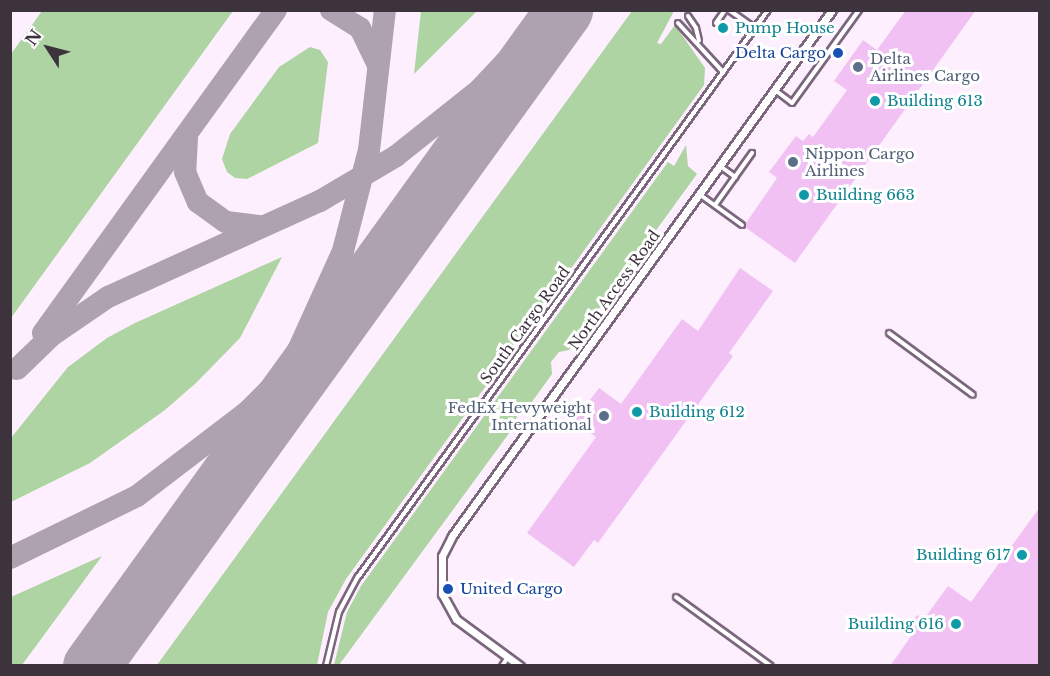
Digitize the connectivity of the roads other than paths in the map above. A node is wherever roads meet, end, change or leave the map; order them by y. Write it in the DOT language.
graph roads {
  1 [pos="727,10"];
  2 [pos="768,10"];
  3 [pos="832,10"];
  4 [pos="859,10"];
  5 [pos="688,16"];
  6 [pos="678,23"];
  7 [pos="716,23"];
  8 [pos="755,28"];
  9 [pos="699,41"];
  10 [pos="723,72"];
  11 [pos="775,90"];
  12 [pos="752,153"];
  13 [pos="720,166"];
  14 [pos="735,177"];
  15 [pos="699,194"];
  16 [pos="715,205"];
  17 [pos="742,225"];
  18 [pos="889,333"];
  19 [pos="973,394"];
  20 [pos="676,597"];
  21 [pos="508,657"];
  22 [pos="326,666"];
  23 [pos="502,666"];
  24 [pos="520,666"];
  25 [pos="771,666"];
  1 -- 7 [label="lane"];
  1 -- 8 [label="lane"];
  2 -- 8 [label="lane, South Cargo Road"];
  3 -- 11 [label="street, North Access Road"];
  4 -- 11 [label="lane"];
  5 -- 9 [label="lane"];
  6 -- 9 [label="lane"];
  8 -- 10 [label="lane, South Cargo Road"];
  9 -- 10 [label="lane"];
  10 -- 22 [label="lane, South Cargo Road"];
  11 -- 13 [label="street, North Access Road"];
  12 -- 14 [label="lane"];
  13 -- 14 [label="lane"];
  13 -- 15 [label="street, North Access Road"];
  14 -- 16 [label="lane"];
  15 -- 16 [label="lane"];
  15 -- 21 [label="street, North Access Road"];
  16 -- 17 [label="lane"];
  18 -- 19 [label="lane"];
  20 -- 25 [label="lane"];
  21 -- 23 [label="lane"];
  21 -- 24 [label="street"];
}
